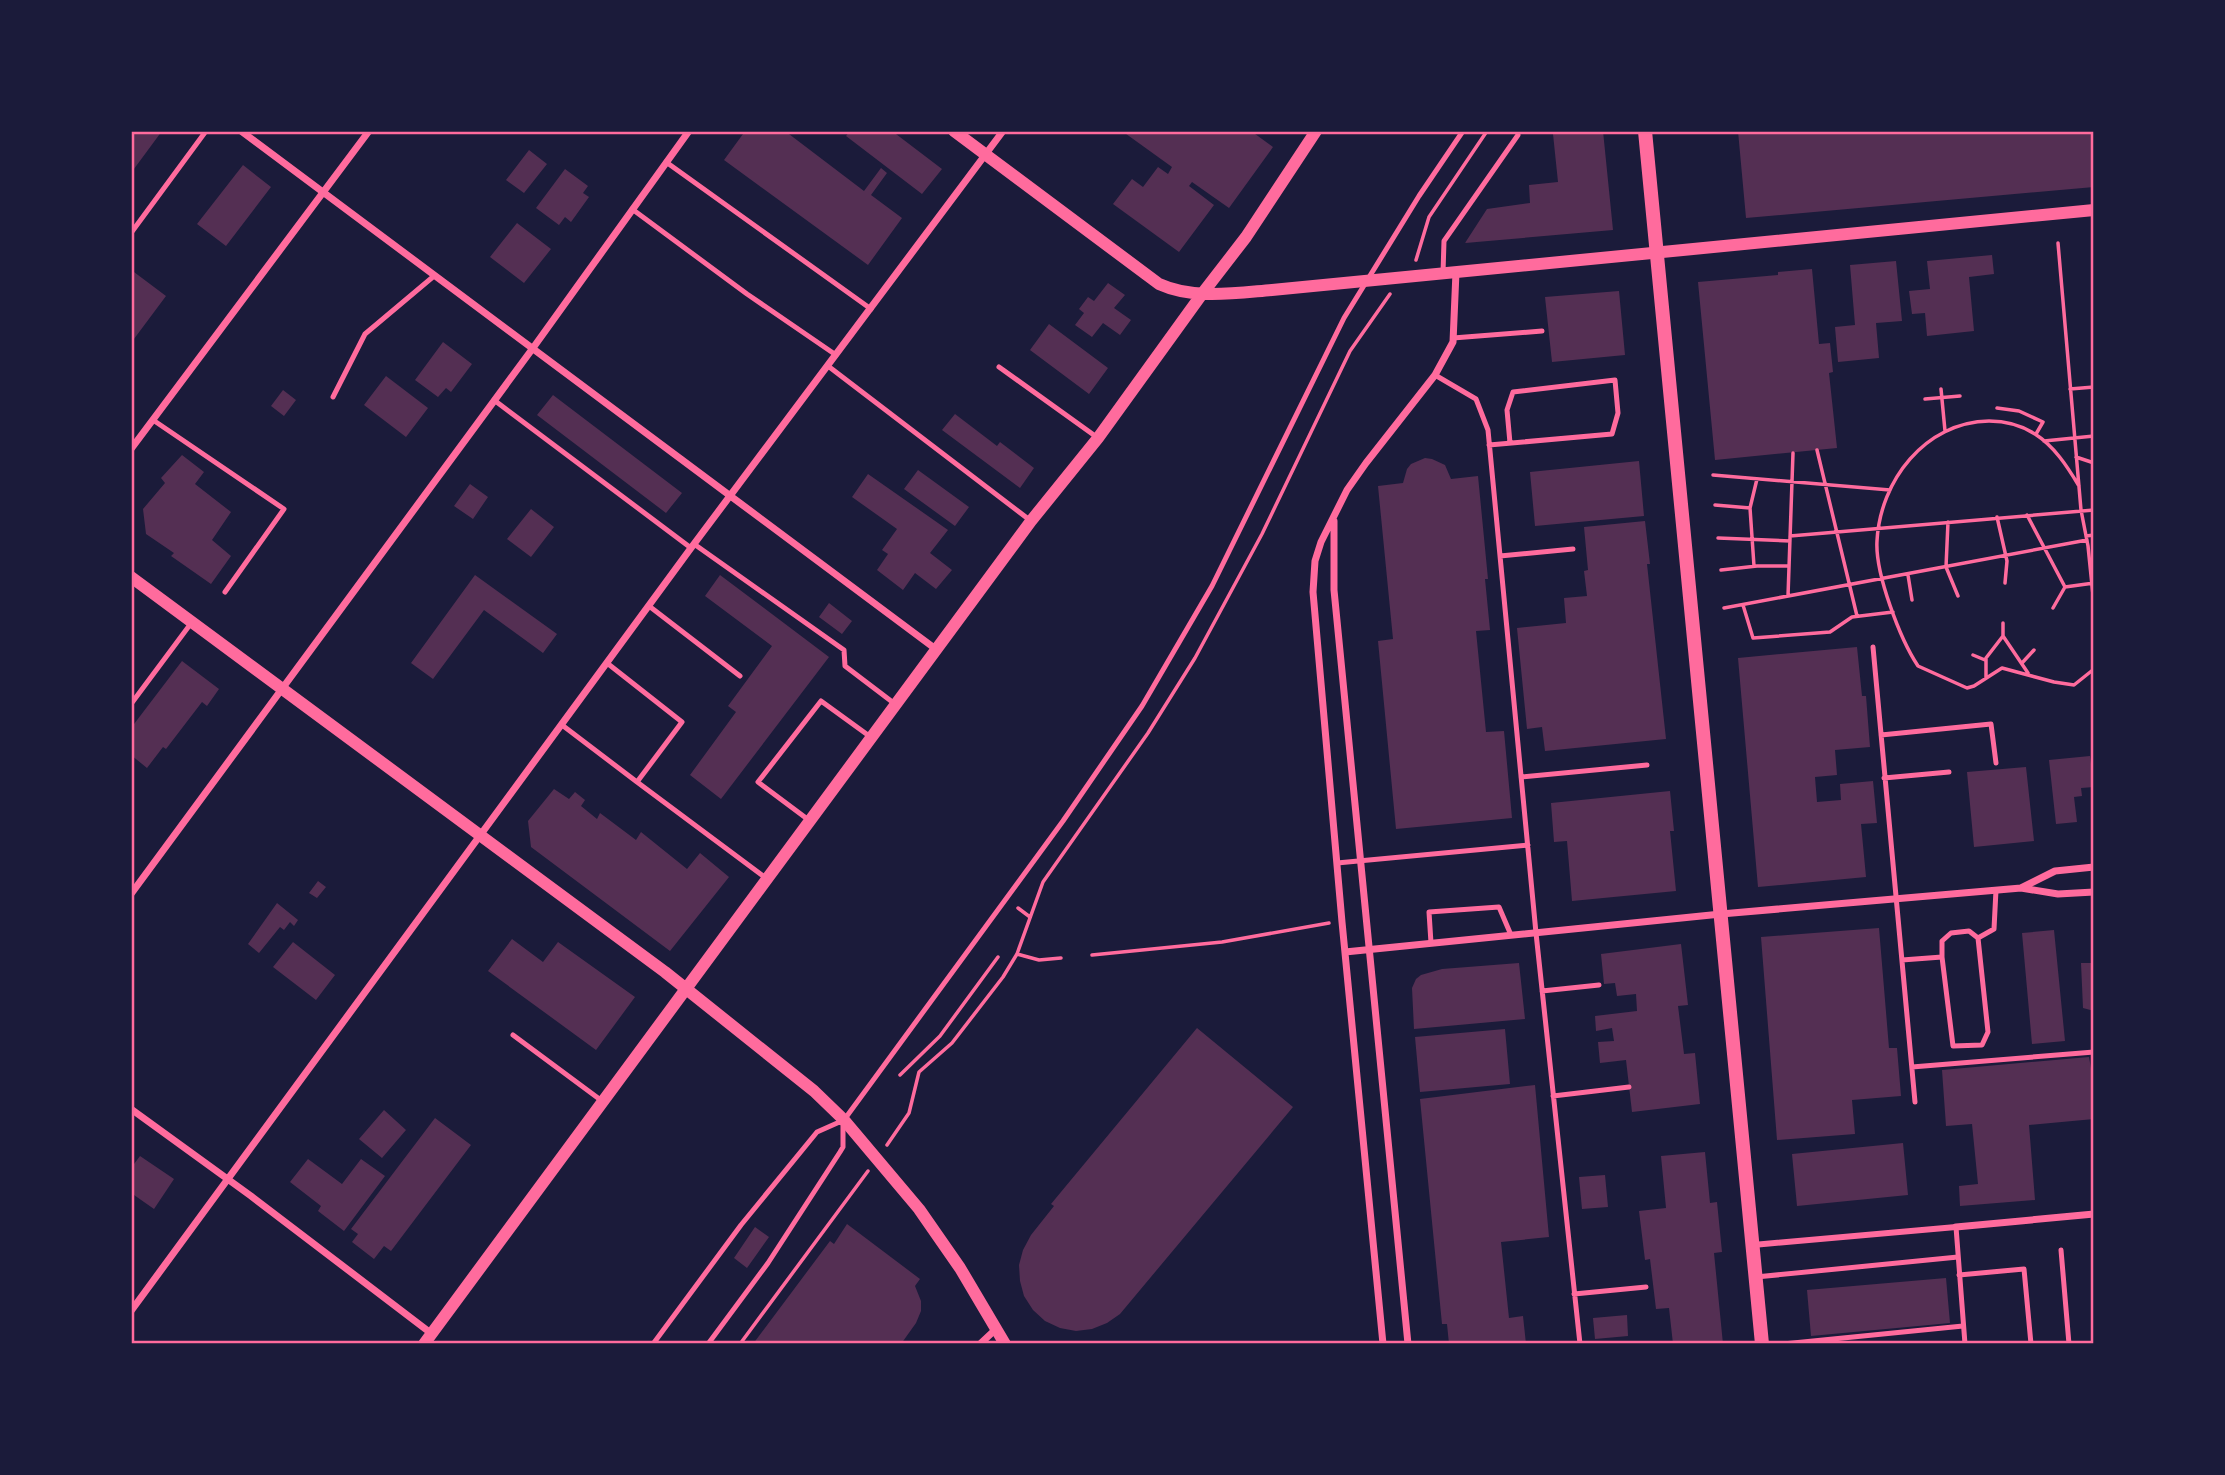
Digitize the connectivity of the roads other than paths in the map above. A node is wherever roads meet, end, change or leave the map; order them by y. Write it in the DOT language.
graph roads {
  1 [pos="206,131"];
  2 [pos="240,131"];
  3 [pos="369,131"];
  4 [pos="689,131"];
  5 [pos="954,131"];
  6 [pos="1003,131"];
  7 [pos="1316,131"];
  8 [pos="1463,131"];
  9 [pos="1645,131"];
  10 [pos="1518,135"];
  11 [pos="986,155"];
  12 [pos="666,162"];
  13 [pos="323,193"];
  14 [pos="632,209"];
  15 [pos="2094,210"];
  16 [pos="131,233"];
  17 [pos="1657,253"];
  18 [pos="1449,273"];
  19 [pos="434,276"];
  20 [pos="1365,281"];
  21 [pos="1202,294"];
  22 [pos="871,309"];
  23 [pos="1542,331"];
  24 [pos="1453,338"];
  25 [pos="533,348"];
  26 [pos="836,355"];
  27 [pos="828,366"];
  28 [pos="999,367"];
  29 [pos="1436,375"];
  30 [pos="333,397"];
  31 [pos="494,400"];
  32 [pos="153,420"];
  33 [pos="1098,438"];
  34 [pos="1510,443"];
  35 [pos="1489,445"];
  36 [pos="131,449"];
  37 [pos="730,496"];
  38 [pos="1334,516"];
  39 [pos="1031,521"];
  40 [pos="693,546"];
  41 [pos="1573,549"];
  42 [pos="1500,556"];
  43 [pos="131,577"];
  44 [pos="225,592"];
  45 [pos="649,606"];
  46 [pos="192,622"];
  47 [pos="1873,647"];
  48 [pos="938,650"];
  49 [pos="607,663"];
  50 [pos="740,676"];
  51 [pos="284,689"];
  52 [pos="131,704"];
  53 [pos="896,705"];
  54 [pos="562,725"];
  55 [pos="1881,736"];
  56 [pos="872,738"];
  57 [pos="1996,763"];
  58 [pos="1647,765"];
  59 [pos="1949,772"];
  60 [pos="1521,777"];
  61 [pos="1884,778"];
  62 [pos="637,782"];
  63 [pos="810,821"];
  64 [pos="481,836"];
  65 [pos="1528,845"];
  66 [pos="1361,861"];
  67 [pos="1337,863"];
  68 [pos="2094,867"];
  69 [pos="768,879"];
  70 [pos="2021,888"];
  71 [pos="1996,890"];
  72 [pos="2094,892"];
  73 [pos="131,894"];
  74 [pos="1897,899"];
  75 [pos="1721,914"];
  76 [pos="1536,933"];
  77 [pos="1511,935"];
  78 [pos="1978,939"];
  79 [pos="1431,943"];
  80 [pos="1370,949"];
  81 [pos="1345,952"];
  82 [pos="1942,957"];
  83 [pos="1902,960"];
  84 [pos="1599,985"];
  85 [pos="687,990"];
  86 [pos="1542,991"];
  87 [pos="513,1035"];
  88 [pos="2094,1052"];
  89 [pos="1912,1068"];
  90 [pos="1629,1087"];
  91 [pos="1553,1096"];
  92 [pos="602,1101"];
  93 [pos="1915,1102"];
  94 [pos="131,1109"];
  95 [pos="844,1120"];
  96 [pos="228,1180"];
  97 [pos="2094,1214"];
  98 [pos="1956,1227"];
  99 [pos="1753,1245"];
  100 [pos="2061,1250"];
  101 [pos="1958,1257"];
  102 [pos="1959,1275"];
  103 [pos="1755,1277"];
  104 [pos="1646,1287"];
  105 [pos="1574,1294"];
  106 [pos="131,1311"];
  107 [pos="1964,1326"];
  108 [pos="996,1329"];
  109 [pos="428,1339"];
  110 [pos="653,1344"];
  111 [pos="708,1344"];
  112 [pos="980,1344"];
  113 [pos="1005,1344"];
  114 [pos="1383,1344"];
  115 [pos="1408,1344"];
  116 [pos="1580,1344"];
  117 [pos="1762,1344"];
  118 [pos="1783,1344"];
  119 [pos="1965,1344"];
  120 [pos="2031,1344"];
  121 [pos="2069,1344"];
  1 -- 16 [label="lane"];
  2 -- 13 [label="street"];
  3 -- 13 [label="street"];
  4 -- 12 [label="street"];
  5 -- 11 [label="street"];
  6 -- 11 [label="street"];
  7 -- 21 [label="street"];
  8 -- 20 [label="lane"];
  9 -- 17 [label="main road"];
  10 -- 18 [label="lane"];
  11 -- 21 [label="street"];
  11 -- 22 [label="street"];
  12 -- 14 [label="street"];
  12 -- 22 [label="lane"];
  13 -- 19 [label="street"];
  13 -- 32 [label="street"];
  14 -- 25 [label="street"];
  14 -- 26 [label="lane"];
  15 -- 17 [label="street"];
  17 -- 18 [label="street"];
  17 -- 75 [label="main road"];
  18 -- 20 [label="street"];
  18 -- 24 [label="street"];
  19 -- 25 [label="street"];
  19 -- 30 [label="lane"];
  20 -- 21 [label="street"];
  20 -- 95 [label="lane"];
  21 -- 33 [label="street"];
  22 -- 26 [label="street"];
  23 -- 24 [label="lane"];
  24 -- 29 [label="street"];
  25 -- 31 [label="street"];
  25 -- 37 [label="street"];
  26 -- 27 [label="street"];
  27 -- 37 [label="street"];
  27 -- 39 [label="lane"];
  28 -- 33 [label="lane"];
  29 -- 35 [label="lane"];
  29 -- 38 [label="street"];
  31 -- 40 [label="lane"];
  31 -- 51 [label="street"];
  32 -- 36 [label="street"];
  32 -- 44 [label="lane"];
  33 -- 39 [label="street"];
  34 -- 34 [label="lane"];
  34 -- 35 [label="lane"];
  35 -- 42 [label="lane"];
  37 -- 40 [label="street"];
  37 -- 48 [label="street"];
  38 -- 66 [label="street"];
  38 -- 67 [label="street"];
  39 -- 48 [label="street"];
  40 -- 45 [label="street"];
  40 -- 53 [label="lane"];
  41 -- 42 [label="lane"];
  42 -- 60 [label="lane"];
  43 -- 46 [label="street"];
  45 -- 49 [label="street"];
  45 -- 50 [label="lane"];
  46 -- 51 [label="street"];
  46 -- 52 [label="lane"];
  47 -- 55 [label="lane"];
  48 -- 53 [label="street"];
  49 -- 54 [label="street"];
  49 -- 62 [label="lane"];
  51 -- 64 [label="street"];
  51 -- 73 [label="street"];
  53 -- 56 [label="street"];
  54 -- 62 [label="lane"];
  54 -- 64 [label="street"];
  55 -- 57 [label="lane"];
  55 -- 61 [label="lane"];
  56 -- 63 [label="street"];
  56 -- 63 [label="lane"];
  58 -- 60 [label="lane"];
  59 -- 61 [label="lane"];
  60 -- 65 [label="lane"];
  61 -- 74 [label="lane"];
  62 -- 69 [label="lane"];
  63 -- 69 [label="street"];
  64 -- 85 [label="street"];
  64 -- 96 [label="street"];
  65 -- 66 [label="lane"];
  65 -- 76 [label="lane"];
  66 -- 67 [label="lane"];
  66 -- 80 [label="street"];
  67 -- 81 [label="street"];
  68 -- 70 [label="street"];
  69 -- 85 [label="street"];
  70 -- 71 [label="street"];
  70 -- 72 [label="street"];
  71 -- 74 [label="street"];
  71 -- 78 [label="lane"];
  74 -- 75 [label="street"];
  74 -- 83 [label="lane"];
  75 -- 76 [label="street"];
  75 -- 99 [label="main road"];
  76 -- 77 [label="street"];
  76 -- 86 [label="lane"];
  77 -- 79 [label="street"];
  77 -- 79 [label="lane"];
  78 -- 82 [label="lane"];
  78 -- 82 [label="lane"];
  79 -- 80 [label="street"];
  80 -- 81 [label="street"];
  80 -- 115 [label="street"];
  81 -- 114 [label="street"];
  82 -- 83 [label="lane"];
  83 -- 89 [label="lane"];
  84 -- 86 [label="lane"];
  85 -- 92 [label="street"];
  85 -- 95 [label="street"];
  86 -- 91 [label="lane"];
  87 -- 92 [label="lane"];
  88 -- 89 [label="lane"];
  89 -- 93 [label="lane"];
  90 -- 91 [label="lane"];
  91 -- 105 [label="lane"];
  92 -- 109 [label="street"];
  94 -- 96 [label="street"];
  95 -- 108 [label="street"];
  95 -- 110 [label="lane"];
  95 -- 111 [label="lane"];
  96 -- 106 [label="street"];
  96 -- 109 [label="street"];
  97 -- 98 [label="street"];
  98 -- 99 [label="street"];
  98 -- 101 [label="lane"];
  99 -- 103 [label="main road"];
  100 -- 121 [label="lane"];
  101 -- 102 [label="lane"];
  101 -- 103 [label="lane"];
  102 -- 107 [label="lane"];
  102 -- 120 [label="lane"];
  103 -- 117 [label="main road"];
  104 -- 105 [label="lane"];
  105 -- 116 [label="lane"];
  107 -- 118 [label="lane"];
  107 -- 119 [label="lane"];
  108 -- 112 [label="street"];
  108 -- 113 [label="street"];
}
